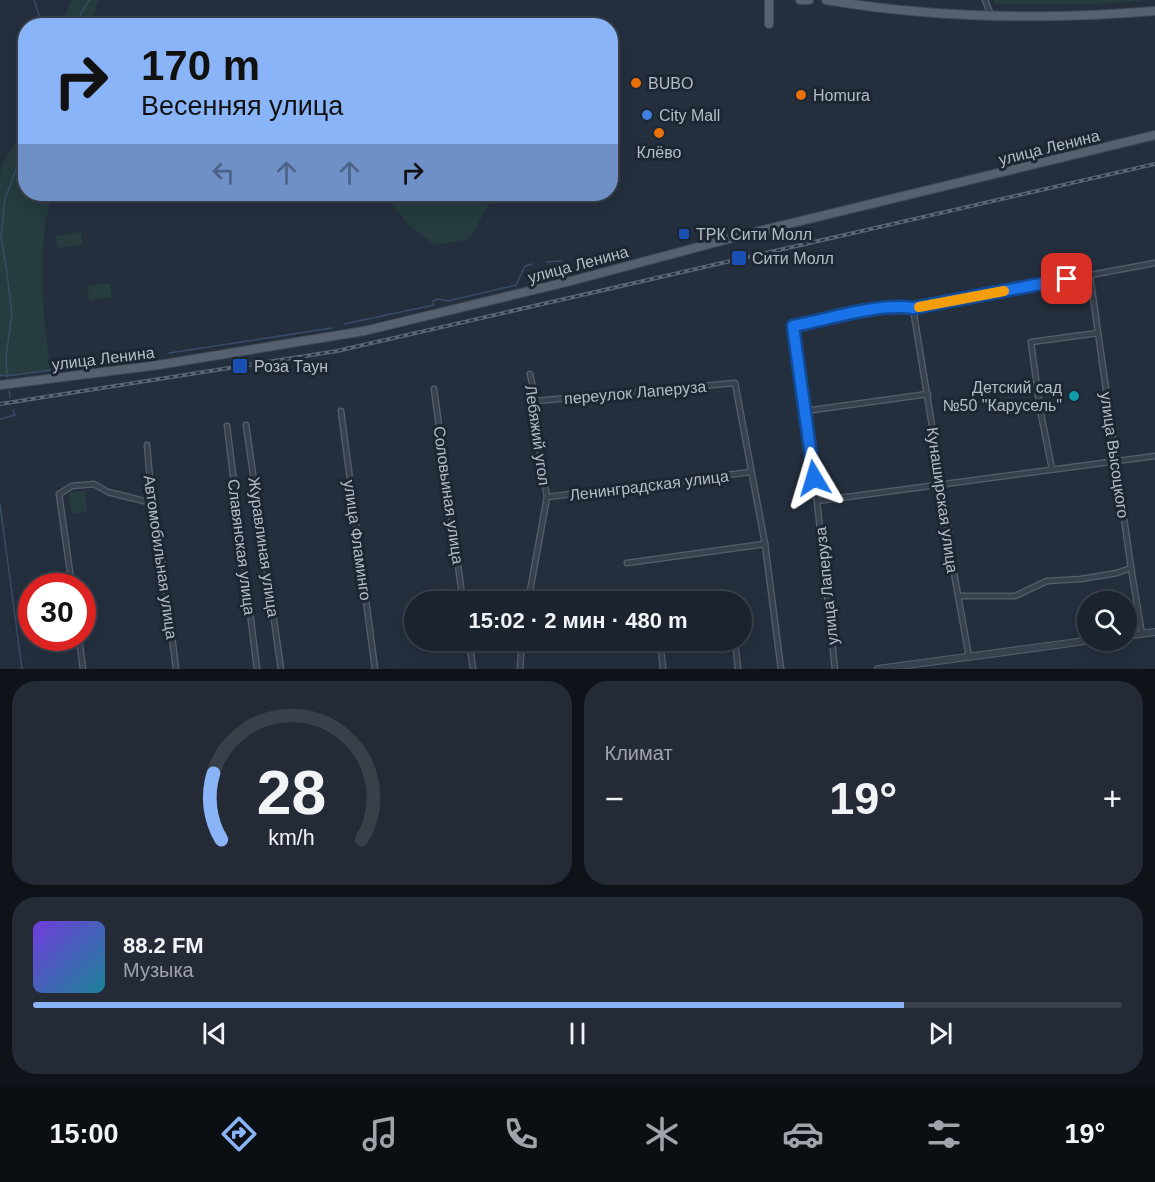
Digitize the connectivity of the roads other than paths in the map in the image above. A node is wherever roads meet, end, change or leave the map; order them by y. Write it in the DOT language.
graph roads {
  1 [pos="764,0"];
  2 [pos="770,0"];
  3 [pos="777,0"];
  4 [pos="800,0"];
  5 [pos="809,0"];
  6 [pos="826,0"];
  7 [pos="986,0"];
  8 [pos="1155,11"];
  9 [pos="991,15"];
  10 [pos="770,23"];
  11 [pos="1155,135"];
  12 [pos="1155,263"];
  13 [pos="1090,275"];
  14 [pos="913,308"];
  15 [pos="1098,333"];
  16 [pos="530,374"];
  17 [pos="0,385"];
  18 [pos="434,389"];
  19 [pos="928,394"];
  20 [pos="536,400"];
  21 [pos="341,411"];
  22 [pos="806,411"];
  23 [pos="227,426"];
  24 [pos="246,426"];
  25 [pos="147,445"];
  26 [pos="1155,456"];
  27 [pos="1115,460"];
  28 [pos="1052,469"];
  29 [pos="751,472"];
  30 [pos="942,485"];
  31 [pos="547,497"];
  32 [pos="817,501"];
  33 [pos="152,503"];
  34 [pos="765,544"];
  35 [pos="627,563"];
  36 [pos="1131,568"];
  37 [pos="70,573"];
  38 [pos="462,591"];
  39 [pos="530,591"];
  40 [pos="958,596"];
  41 [pos="1155,632"];
  42 [pos="1142,634"];
  43 [pos="1137,635"];
  44 [pos="1077,642"];
  45 [pos="81,651"];
  46 [pos="471,651"];
  47 [pos="521,651"];
  48 [pos="661,651"];
  49 [pos="736,651"];
  50 [pos="969,657"];
  51 [pos="83,669"];
  52 [pos="176,669"];
  53 [pos="257,669"];
  54 [pos="281,669"];
  55 [pos="375,669"];
  56 [pos="473,669"];
  57 [pos="520,669"];
  58 [pos="663,669"];
  59 [pos="738,669"];
  60 [pos="781,669"];
  61 [pos="835,669"];
  62 [pos="878,669"];
  1 -- 10 [label="main road"];
  2 -- 10 [label="main road"];
  3 -- 10 [label="main road"];
  4 -- 5 [label="main road"];
  6 -- 9 [label="main road"];
  7 -- 9 [label="street"];
  8 -- 9 [label="main road"];
  11 -- 17 [label="main road, улица Ленина"];
  12 -- 13 [label="street"];
  13 -- 14 [label="street"];
  13 -- 15 [label="street, улица Высоцкого"];
  14 -- 19 [label="street, Кунаширская улица"];
  14 -- 22 [label="street, улица Лаперуза"];
  15 -- 27 [label="street, улица Высоцкого"];
  15 -- 28 [label="street"];
  16 -- 20 [label="street, Лебяжий угол"];
  18 -- 38 [label="street, Соловьиная улица"];
  19 -- 22 [label="street"];
  19 -- 30 [label="street, Кунаширская улица"];
  20 -- 29 [label="street, переулок Лаперуза"];
  20 -- 31 [label="street, Лебяжий угол"];
  21 -- 55 [label="street, улица Фламинго"];
  22 -- 32 [label="street, улица Лаперуза"];
  23 -- 53 [label="street, Славянская улица"];
  24 -- 54 [label="street, Журавлиная улица"];
  25 -- 33 [label="street, Автомобильная улица"];
  26 -- 27 [label="street"];
  27 -- 28 [label="street"];
  27 -- 36 [label="street, улица Высоцкого"];
  28 -- 30 [label="street"];
  29 -- 31 [label="street, Ленинградская улица"];
  29 -- 34 [label="street"];
  30 -- 32 [label="street"];
  30 -- 40 [label="street, Кунаширская улица"];
  31 -- 39 [label="street, Лебяжий угол"];
  32 -- 61 [label="street, улица Лаперуза"];
  33 -- 37 [label="street"];
  33 -- 52 [label="street, Автомобильная улица"];
  34 -- 35 [label="street"];
  34 -- 60 [label="street"];
  36 -- 40 [label="street"];
  36 -- 42 [label="street, улица Высоцкого"];
  40 -- 50 [label="street, Кунаширская улица"];
  41 -- 42 [label="street"];
  42 -- 43 [label="street"];
  44 -- 50 [label="street"];
  45 -- 51 [label="street"];
  46 -- 56 [label="street"];
  47 -- 57 [label="street"];
  48 -- 58 [label="street"];
  49 -- 59 [label="street"];
  50 -- 62 [label="street"];
}
